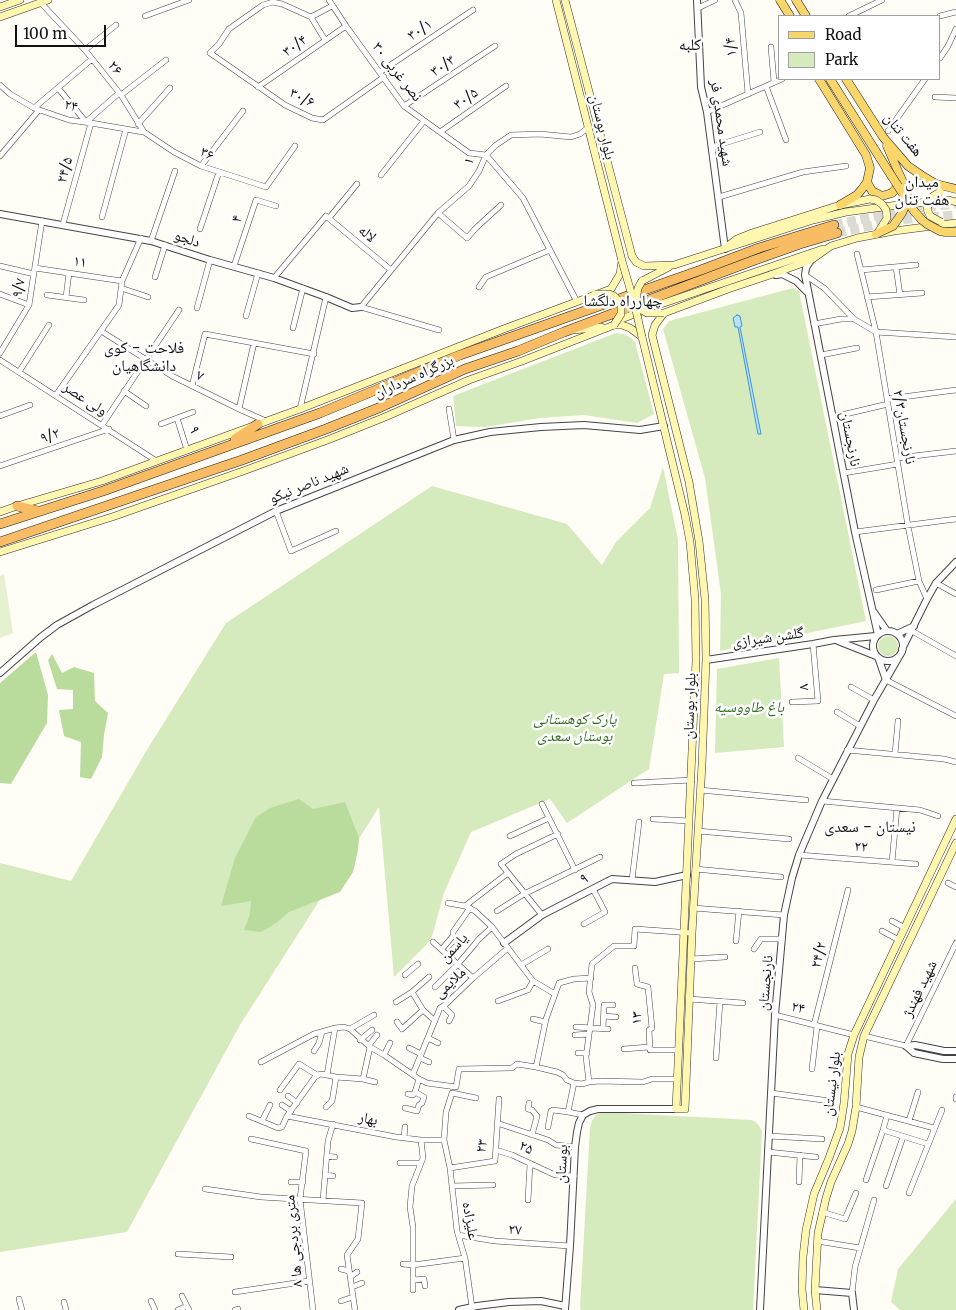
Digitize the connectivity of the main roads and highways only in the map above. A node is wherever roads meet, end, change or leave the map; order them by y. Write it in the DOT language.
graph roads {
  1 [pos="20,0"];
  2 [pos="556,0"];
  3 [pos="565,0"];
  4 [pos="780,0"];
  5 [pos="796,0"];
  6 [pos="44,1"];
  7 [pos="0,7"];
  8 [pos="789,15"];
  9 [pos="805,15"];
  10 [pos="0,17"];
  11 [pos="820,80"];
  12 [pos="831,80"];
  13 [pos="847,80"];
  14 [pos="886,134"];
  15 [pos="900,174"];
  16 [pos="867,182"];
  17 [pos="956,189"];
  18 [pos="956,202"];
  19 [pos="840,205"];
  20 [pos="956,223"];
  21 [pos="956,232"];
  22 [pos="876,234"];
  23 [pos="831,246"];
  24 [pos="725,249"];
  25 [pos="622,261"];
  26 [pos="674,265"];
  27 [pos="595,294"];
  28 [pos="636,306"];
  29 [pos="664,313"];
  30 [pos="614,325"];
  31 [pos="564,332"];
  32 [pos="642,337"];
  33 [pos="381,407"];
  34 [pos="385,417"];
  35 [pos="262,423"];
  36 [pos="224,447"];
  37 [pos="103,490"];
  38 [pos="17,506"];
  39 [pos="108,506"];
  40 [pos="0,512"];
  41 [pos="38,512"];
  42 [pos="0,524"];
  43 [pos="699,541"];
  44 [pos="0,542"];
  45 [pos="690,542"];
  46 [pos="0,552"];
  47 [pos="706,660"];
  48 [pos="696,661"];
  49 [pos="702,765"];
  50 [pos="692,766"];
  51 [pos="956,819"];
  52 [pos="956,843"];
  53 [pos="804,1310"];
  54 [pos="817,1310"];
  1 -- 7 [label="main road"];
  2 -- 25 [label="main road, بلوار بوستان"];
  3 -- 26 [label="main road, بلوار بوستان"];
  4 -- 8 [label="main road"];
  5 -- 9 [label="main road"];
  6 -- 10 [label="main road"];
  11 -- 16 [label="main road"];
  12 -- 21 [label="main road, bridge"];
  13 -- 14 [label="main road, هفت تنان"];
  14 -- 15 [label="main road"];
  14 -- 17 [label="main road, هفت تنان"];
  15 -- 16 [label="main road"];
  15 -- 22 [label="main road, bridge"];
  16 -- 19 [label="main road"];
  17 -- 20 [label="main road, bridge"];
  18 -- 24 [label="main road"];
  19 -- 22 [label="main road, bridge"];
  19 -- 24 [label="main road"];
  20 -- 22 [label="main road"];
  22 -- 23 [label="main road"];
  23 -- 29 [label="main road"];
  23 -- 31 [label="main road"];
  24 -- 26 [label="main road"];
  25 -- 27 [label="main road"];
  25 -- 28 [label="main road, بلوار بوستان, bridge"];
  26 -- 28 [label="main road, bridge"];
  27 -- 30 [label="main road, bridge"];
  27 -- 35 [label="main road"];
  28 -- 29 [label="main road, bridge"];
  28 -- 32 [label="main road, بلوار بوستان, bridge"];
  29 -- 43 [label="main road, بلوار بوستان"];
  30 -- 32 [label="main road"];
  30 -- 34 [label="main road"];
  31 -- 33 [label="highway, بزرگراه سرداران"];
  31 -- 36 [label="highway, بزرگراه سرداران"];
  32 -- 45 [label="main road, بلوار بوستان"];
  33 -- 34 [label="highway"];
  33 -- 39 [label="highway, بزرگراه سرداران"];
  34 -- 46 [label="main road"];
  35 -- 36 [label="highway"];
  35 -- 38 [label="main road"];
  36 -- 37 [label="highway, بزرگراه سرداران"];
  37 -- 39 [label="highway"];
  37 -- 41 [label="highway, بزرگراه سرداران"];
  38 -- 40 [label="main road"];
  38 -- 41 [label="highway"];
  39 -- 44 [label="highway, بزرگراه سرداران"];
  41 -- 42 [label="highway, بزرگراه سرداران"];
  43 -- 45 [label="main road"];
  43 -- 47 [label="main road, بلوار بوستان"];
  45 -- 48 [label="main road, بلوار بوستان"];
  47 -- 48 [label="main road"];
  47 -- 49 [label="main road, بلوار بوستان"];
  48 -- 50 [label="main road, بلوار بوستان"];
  49 -- 50 [label="main road"];
  49 -- 50 [label="main road, بلوار بوستان"];
  51 -- 53 [label="main road, بلوار نیستان"];
  52 -- 54 [label="main road, بلوار نیستان"];
}
